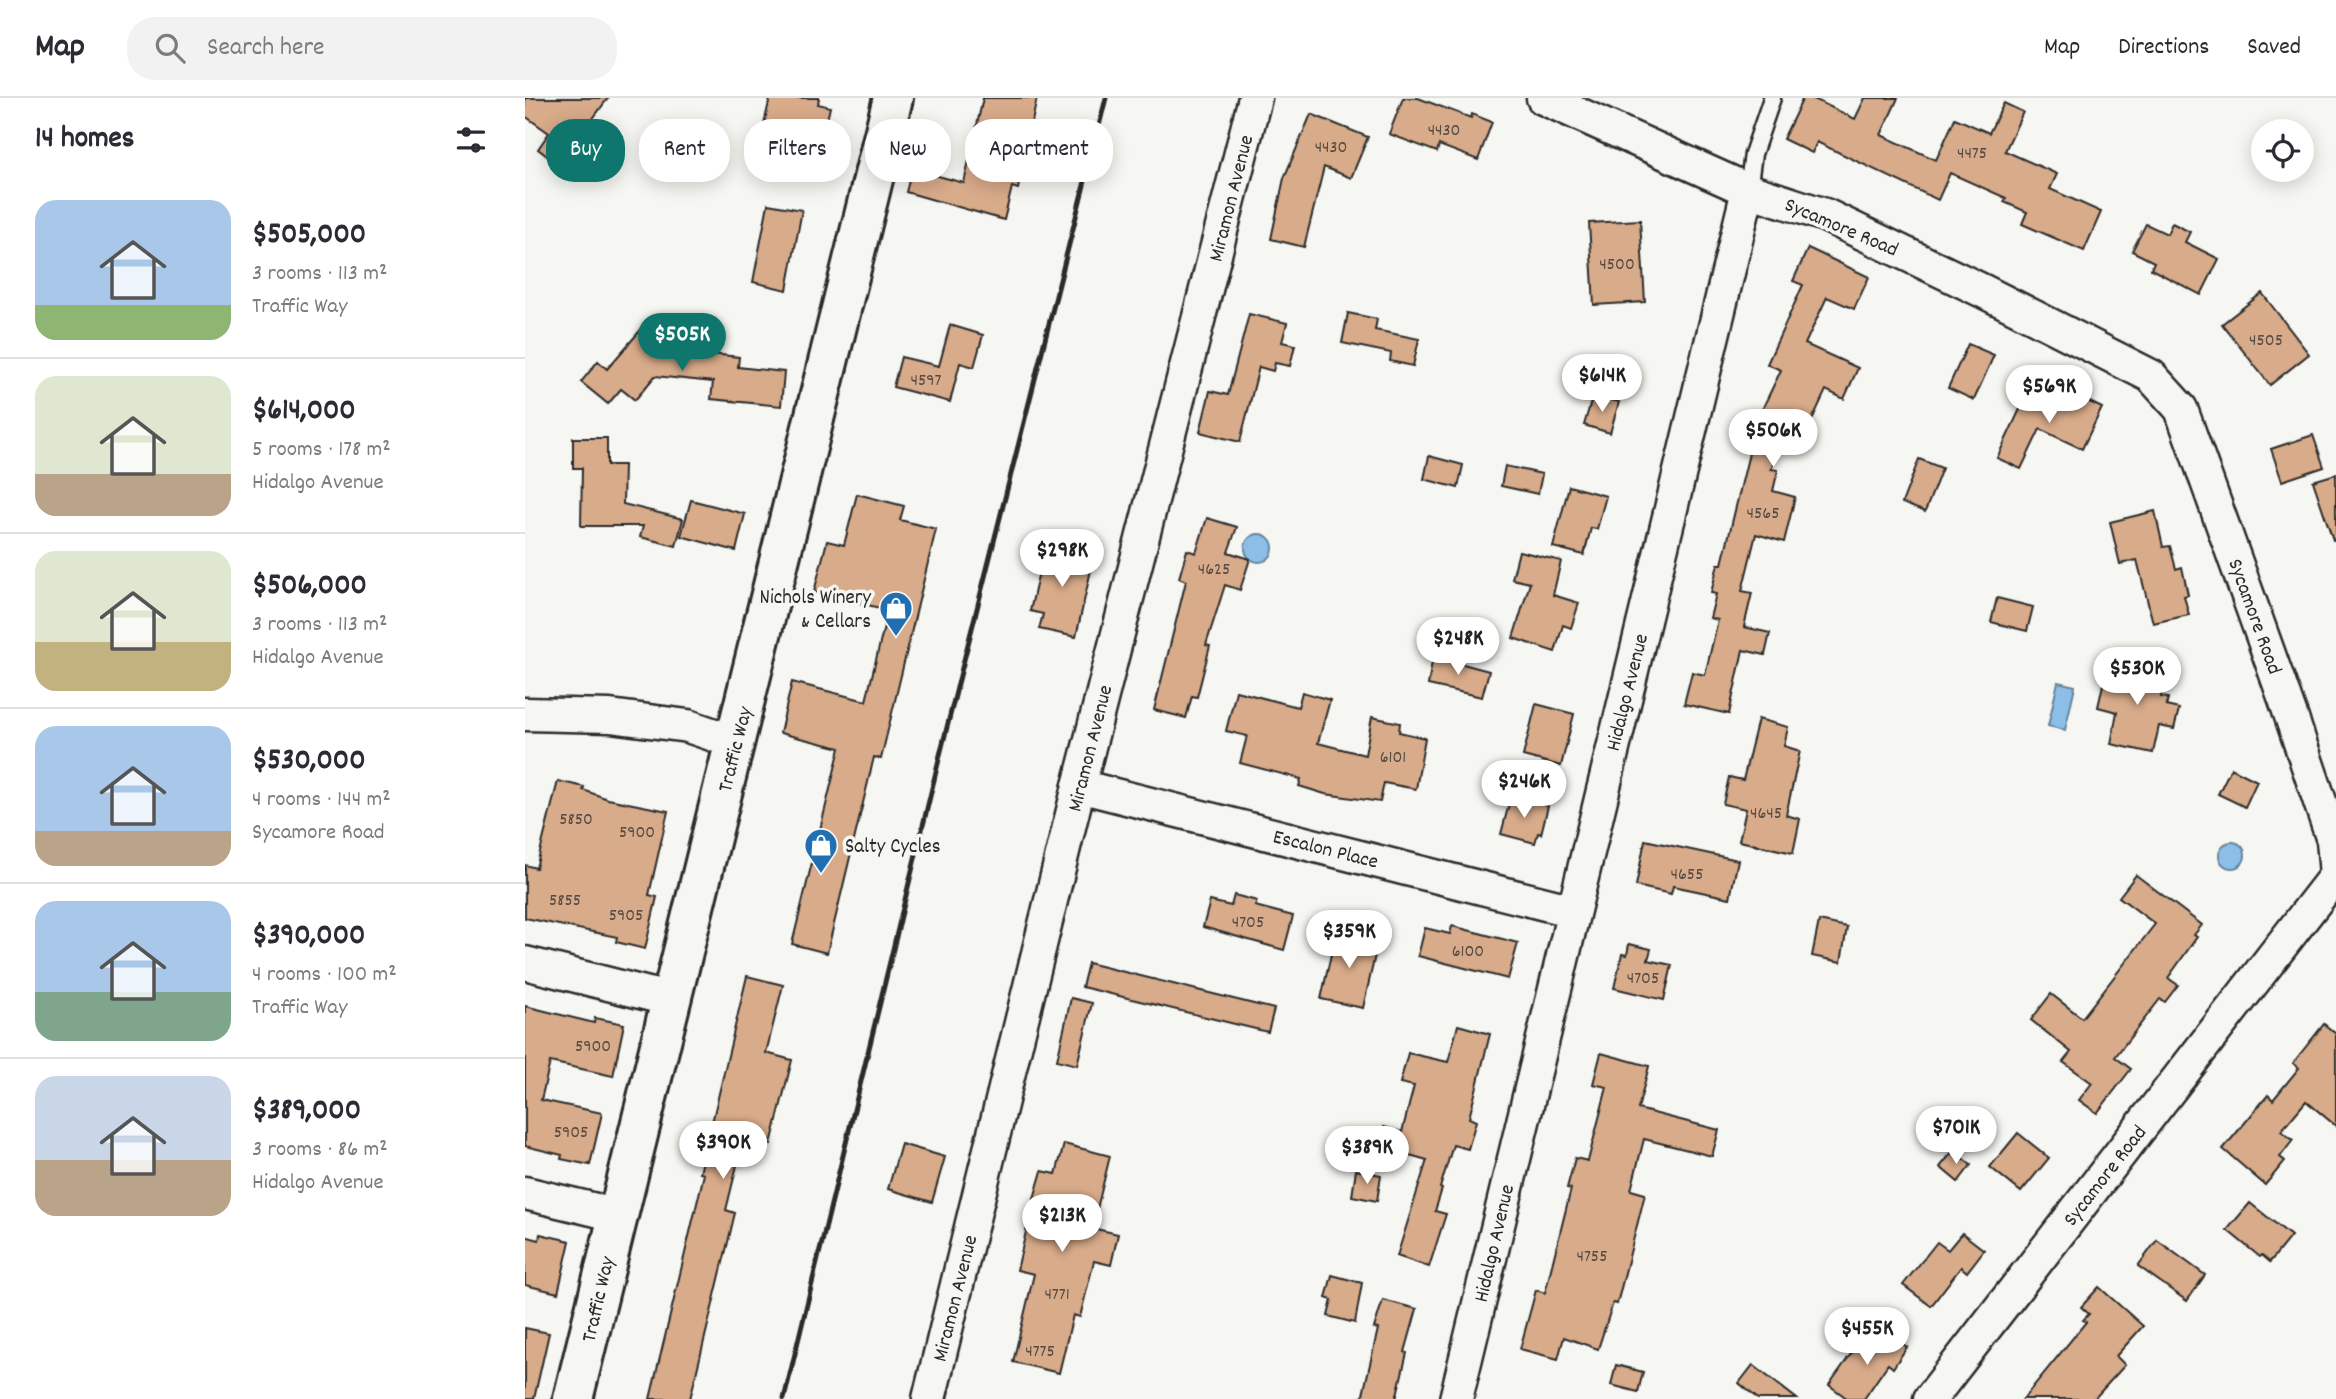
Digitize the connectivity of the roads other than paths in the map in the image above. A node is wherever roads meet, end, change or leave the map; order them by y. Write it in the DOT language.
graph roads {
  1 [pos="893,98"];
  2 [pos="1255,98"];
  3 [pos="1543,98"];
  4 [pos="1772,98"];
  5 [pos="1748,190"];
  6 [pos="525,714"];
  7 [pos="735,742"];
  8 [pos="1079,786"];
  9 [pos="1573,911"];
  10 [pos="525,963"];
  11 [pos="672,1000"];
  12 [pos="525,1194"];
  13 [pos="617,1215"];
  14 [pos="573,1399"];
  15 [pos="929,1399"];
  16 [pos="1456,1399"];
  17 [pos="1930,1399"];
  1 -- 7 [label="street, Traffic Way"];
  2 -- 8 [label="street, Miramon Avenue"];
  3 -- 5 [label="street, Sycamore Road"];
  4 -- 5 [label="lane"];
  5 -- 9 [label="street, Hidalgo Avenue"];
  5 -- 17 [label="street, Sycamore Road"];
  6 -- 7 [label="street"];
  7 -- 11 [label="street, Traffic Way"];
  8 -- 9 [label="street, Escalon Place"];
  8 -- 15 [label="street, Miramon Avenue"];
  9 -- 16 [label="street, Hidalgo Avenue"];
  10 -- 11 [label="street"];
  11 -- 13 [label="street, Traffic Way"];
  12 -- 13 [label="street"];
  13 -- 14 [label="street, Traffic Way"];
}
